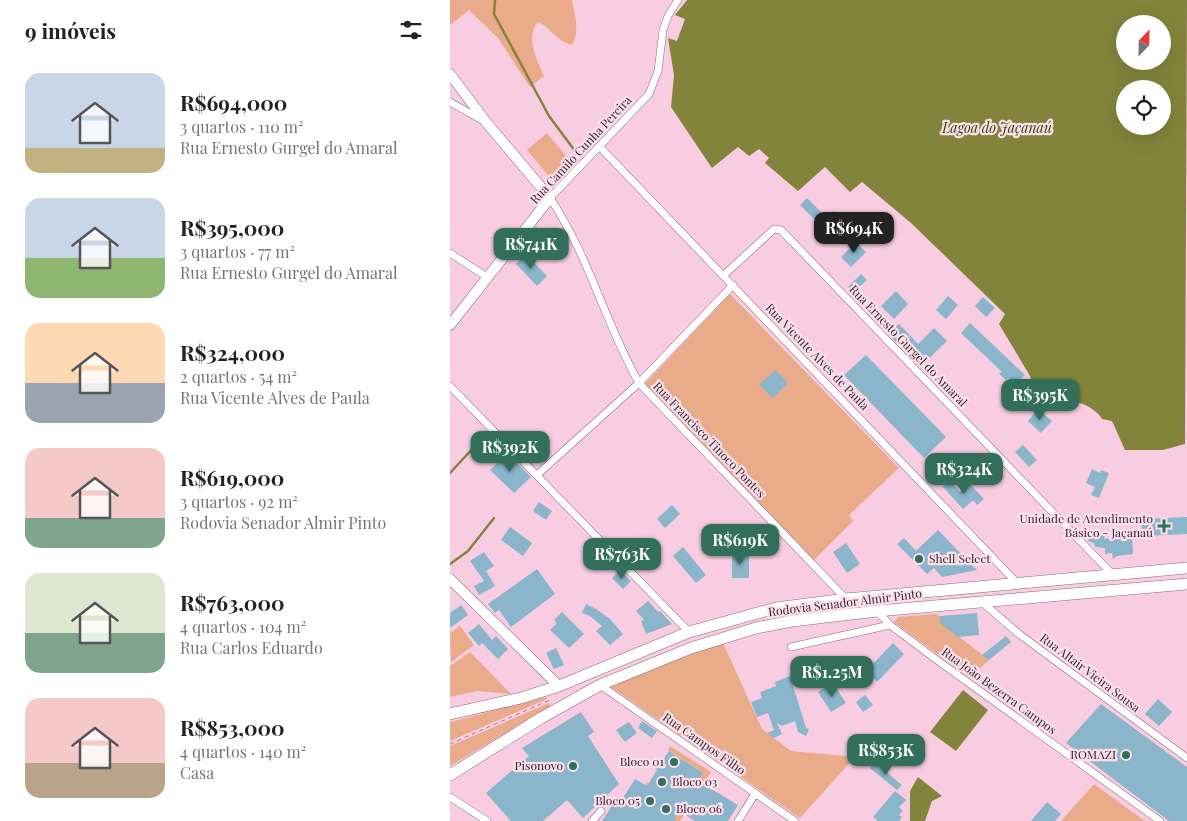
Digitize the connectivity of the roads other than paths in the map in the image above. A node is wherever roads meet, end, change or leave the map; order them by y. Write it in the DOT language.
graph roads {
  1 [pos="678,0"];
  2 [pos="450,74"];
  3 [pos="450,102"];
  4 [pos="486,122"];
  5 [pos="600,147"];
  6 [pos="550,198"];
  7 [pos="450,253"];
  8 [pos="724,275"];
  9 [pos="486,277"];
  10 [pos="732,285"];
  11 [pos="450,325"];
  12 [pos="639,383"];
  13 [pos="450,386"];
  14 [pos="537,476"];
  15 [pos="1187,568"];
  16 [pos="1113,575"];
  17 [pos="450,579"];
  18 [pos="1017,583"];
  19 [pos="1187,584"];
  20 [pos="846,599"];
  21 [pos="981,602"];
  22 [pos="877,611"];
  23 [pos="890,625"];
  24 [pos="688,632"];
  25 [pos="791,647"];
  26 [pos="560,686"];
  27 [pos="600,686"];
  28 [pos="450,714"];
  29 [pos="1187,758"];
  30 [pos="450,775"];
  31 [pos="756,794"];
  32 [pos="450,797"];
  33 [pos="601,811"];
  34 [pos="488,821"];
  35 [pos="592,821"];
  36 [pos="738,821"];
  37 [pos="795,821"];
  38 [pos="1160,821"];
  1 -- 5 [label="street, Rua Camilo Cunha Pereira"];
  2 -- 4 [label="street"];
  3 -- 4 [label="street"];
  4 -- 6 [label="street"];
  5 -- 6 [label="street, Rua Camilo Cunha Pereira"];
  5 -- 8 [label="street, Rua Vicente Alves de Paula"];
  6 -- 9 [label="street, Rua Camilo Cunha Pereira"];
  6 -- 12 [label="street, Rua Francisco Tinoco Pontes"];
  7 -- 9 [label="street"];
  8 -- 10 [label="street, Rua Vicente Alves de Paula"];
  8 -- 16 [label="street, Rua Ernesto Gurgel do Amaral"];
  9 -- 11 [label="street, Rua Camilo Cunha Pereira"];
  10 -- 12 [label="street"];
  10 -- 18 [label="street, Rua Vicente Alves de Paula"];
  12 -- 14 [label="street"];
  12 -- 20 [label="street, Rua Francisco Tinoco Pontes"];
  13 -- 14 [label="street"];
  14 -- 24 [label="street"];
  15 -- 16 [label="main road, Rodovia Senador Almir Pinto"];
  16 -- 18 [label="main road, Rodovia Senador Almir Pinto"];
  17 -- 26 [label="street"];
  18 -- 20 [label="main road, Rodovia Senador Almir Pinto"];
  19 -- 21 [label="main road, Rodovia Senador Almir Pinto"];
  20 -- 24 [label="main road, Rodovia Senador Almir Pinto"];
  21 -- 22 [label="main road, Rodovia Senador Almir Pinto"];
  21 -- 29 [label="street, Rua Altair Vieira Sousa"];
  22 -- 23 [label="street, Rua João Bezerra Campos"];
  22 -- 27 [label="main road, Rodovia Senador Almir Pinto"];
  23 -- 25 [label="street"];
  23 -- 38 [label="street, Rua João Bezerra Campos"];
  24 -- 26 [label="main road, Rodovia Senador Almir Pinto"];
  26 -- 28 [label="main road, Rodovia Senador Almir Pinto"];
  27 -- 30 [label="main road, Rodovia Senador Almir Pinto"];
  27 -- 31 [label="street, Rua Campos Filho"];
  31 -- 36 [label="street"];
  31 -- 37 [label="street, Rua Campos Filho"];
  32 -- 34 [label="street"];
  33 -- 35 [label="street"];
}
